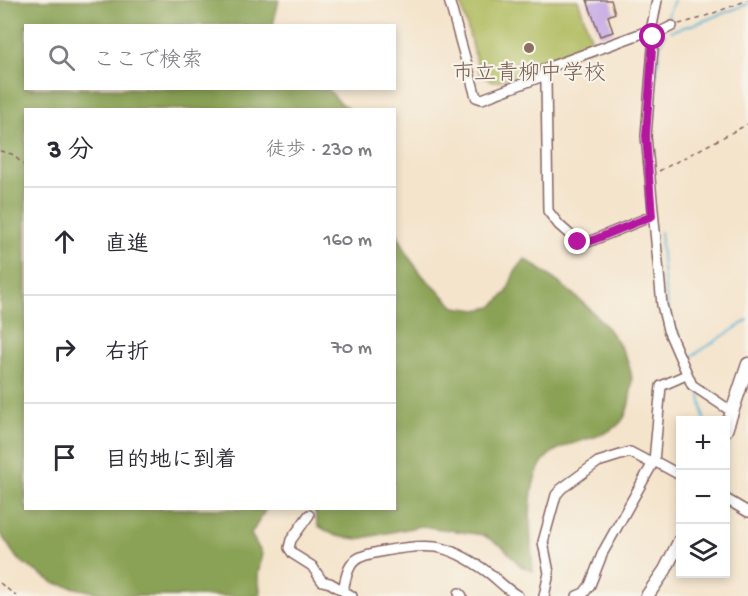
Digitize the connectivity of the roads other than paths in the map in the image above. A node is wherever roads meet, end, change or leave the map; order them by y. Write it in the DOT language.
graph roads {
  1 [pos="449,0"];
  2 [pos="657,0"];
  3 [pos="663,30"];
  4 [pos="543,76"];
  5 [pos="652,216"];
  6 [pos="748,364"];
  7 [pos="686,375"];
  8 [pos="731,411"];
  9 [pos="730,416"];
  10 [pos="654,461"];
  11 [pos="676,472"];
  12 [pos="730,501"];
  13 [pos="748,512"];
  14 [pos="309,515"];
  15 [pos="676,549"];
  16 [pos="343,591"];
  17 [pos="352,596"];
  18 [pos="518,596"];
  19 [pos="544,596"];
  20 [pos="577,596"];
  21 [pos="647,596"];
  1 -- 4 [label="street"];
  2 -- 3 [label="street"];
  3 -- 4 [label="street"];
  3 -- 5 [label="street"];
  4 -- 5 [label="street"];
  5 -- 7 [label="street"];
  6 -- 8 [label="street"];
  7 -- 8 [label="street"];
  7 -- 10 [label="street"];
  8 -- 9 [label="street"];
  10 -- 11 [label="street"];
  10 -- 19 [label="street"];
  10 -- 20 [label="street"];
  12 -- 13 [label="street"];
  14 -- 16 [label="street"];
  15 -- 21 [label="street"];
  16 -- 17 [label="street"];
  16 -- 18 [label="street"];
}
